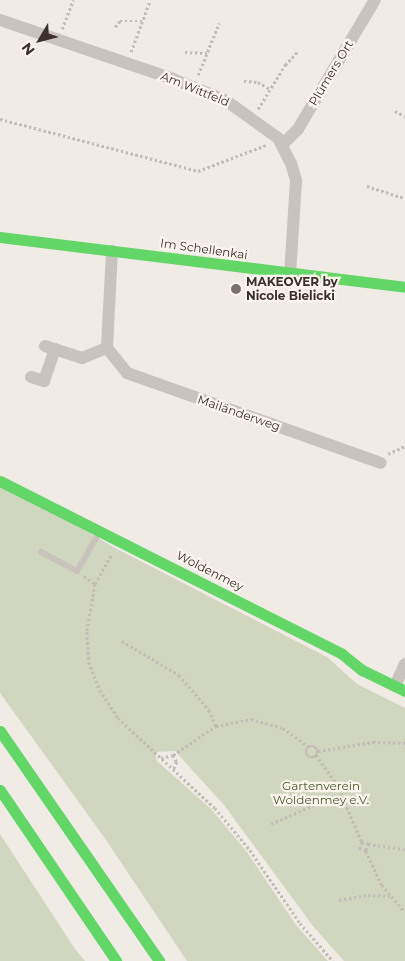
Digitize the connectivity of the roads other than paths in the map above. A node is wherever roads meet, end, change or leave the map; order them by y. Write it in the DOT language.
graph roads {
  1 [pos="375,0"];
  2 [pos="0,20"];
  3 [pos="281,141"];
  4 [pos="0,237"];
  5 [pos="112,251"];
  6 [pos="290,274"];
  7 [pos="405,287"];
  8 [pos="107,348"];
  9 [pos="32,377"];
  10 [pos="381,463"];
  11 [pos="0,481"];
  12 [pos="100,532"];
  13 [pos="41,552"];
  14 [pos="405,664"];
  15 [pos="400,688"];
  16 [pos="0,731"];
  17 [pos="0,790"];
  18 [pos="116,961"];
  19 [pos="159,961"];
  1 -- 3 [label="street, Plümers Ort"];
  2 -- 3 [label="street, Am Wittfeld"];
  3 -- 6 [label="street"];
  4 -- 5 [label="main road, Im Schellenkai"];
  5 -- 6 [label="main road, Im Schellenkai"];
  5 -- 8 [label="street"];
  6 -- 7 [label="main road, Im Schellenkai"];
  8 -- 9 [label="street"];
  8 -- 10 [label="street, Mailänderweg"];
  11 -- 12 [label="main road, Woldenmey"];
  12 -- 13 [label="lane"];
  12 -- 15 [label="main road, Woldenmey"];
  14 -- 15 [label="street"];
  16 -- 19 [label="main road"];
  17 -- 18 [label="main road"];
}
